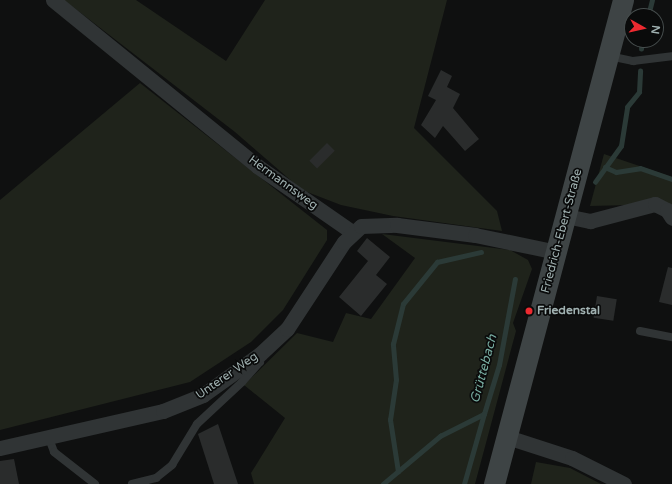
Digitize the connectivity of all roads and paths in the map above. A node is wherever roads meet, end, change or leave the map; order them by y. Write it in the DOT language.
graph roads {
  1 [pos="53,0"];
  2 [pos="623,0"];
  3 [pos="608,56"];
  4 [pos="672,56"];
  5 [pos="566,216"];
  6 [pos="672,218"];
  7 [pos="352,232"];
  8 [pos="557,252"];
  9 [pos="640,331"];
  10 [pos="672,337"];
  11 [pos="260,354"];
  12 [pos="48,436"];
  13 [pos="507,437"];
  14 [pos="0,448"];
  15 [pos="95,484"];
  16 [pos="132,484"];
  17 [pos="494,484"];
  18 [pos="624,484"];
  1 -- 7 [label="street, Hermannsweg"];
  2 -- 3 [label="main road, Friedrich-Ebert-Straße"];
  3 -- 4 [label="lane"];
  3 -- 5 [label="main road, Friedrich-Ebert-Straße"];
  5 -- 6 [label="street"];
  5 -- 8 [label="main road, Friedrich-Ebert-Straße"];
  7 -- 8 [label="street"];
  7 -- 11 [label="street, Unterer Weg"];
  8 -- 13 [label="main road, Friedrich-Ebert-Straße"];
  9 -- 10 [label="lane"];
  11 -- 12 [label="street, Unterer Weg"];
  11 -- 16 [label="lane"];
  12 -- 14 [label="street, Unterer Weg"];
  12 -- 15 [label="lane"];
  13 -- 17 [label="main road, Friedrich-Ebert-Straße"];
  13 -- 18 [label="street"];
}
